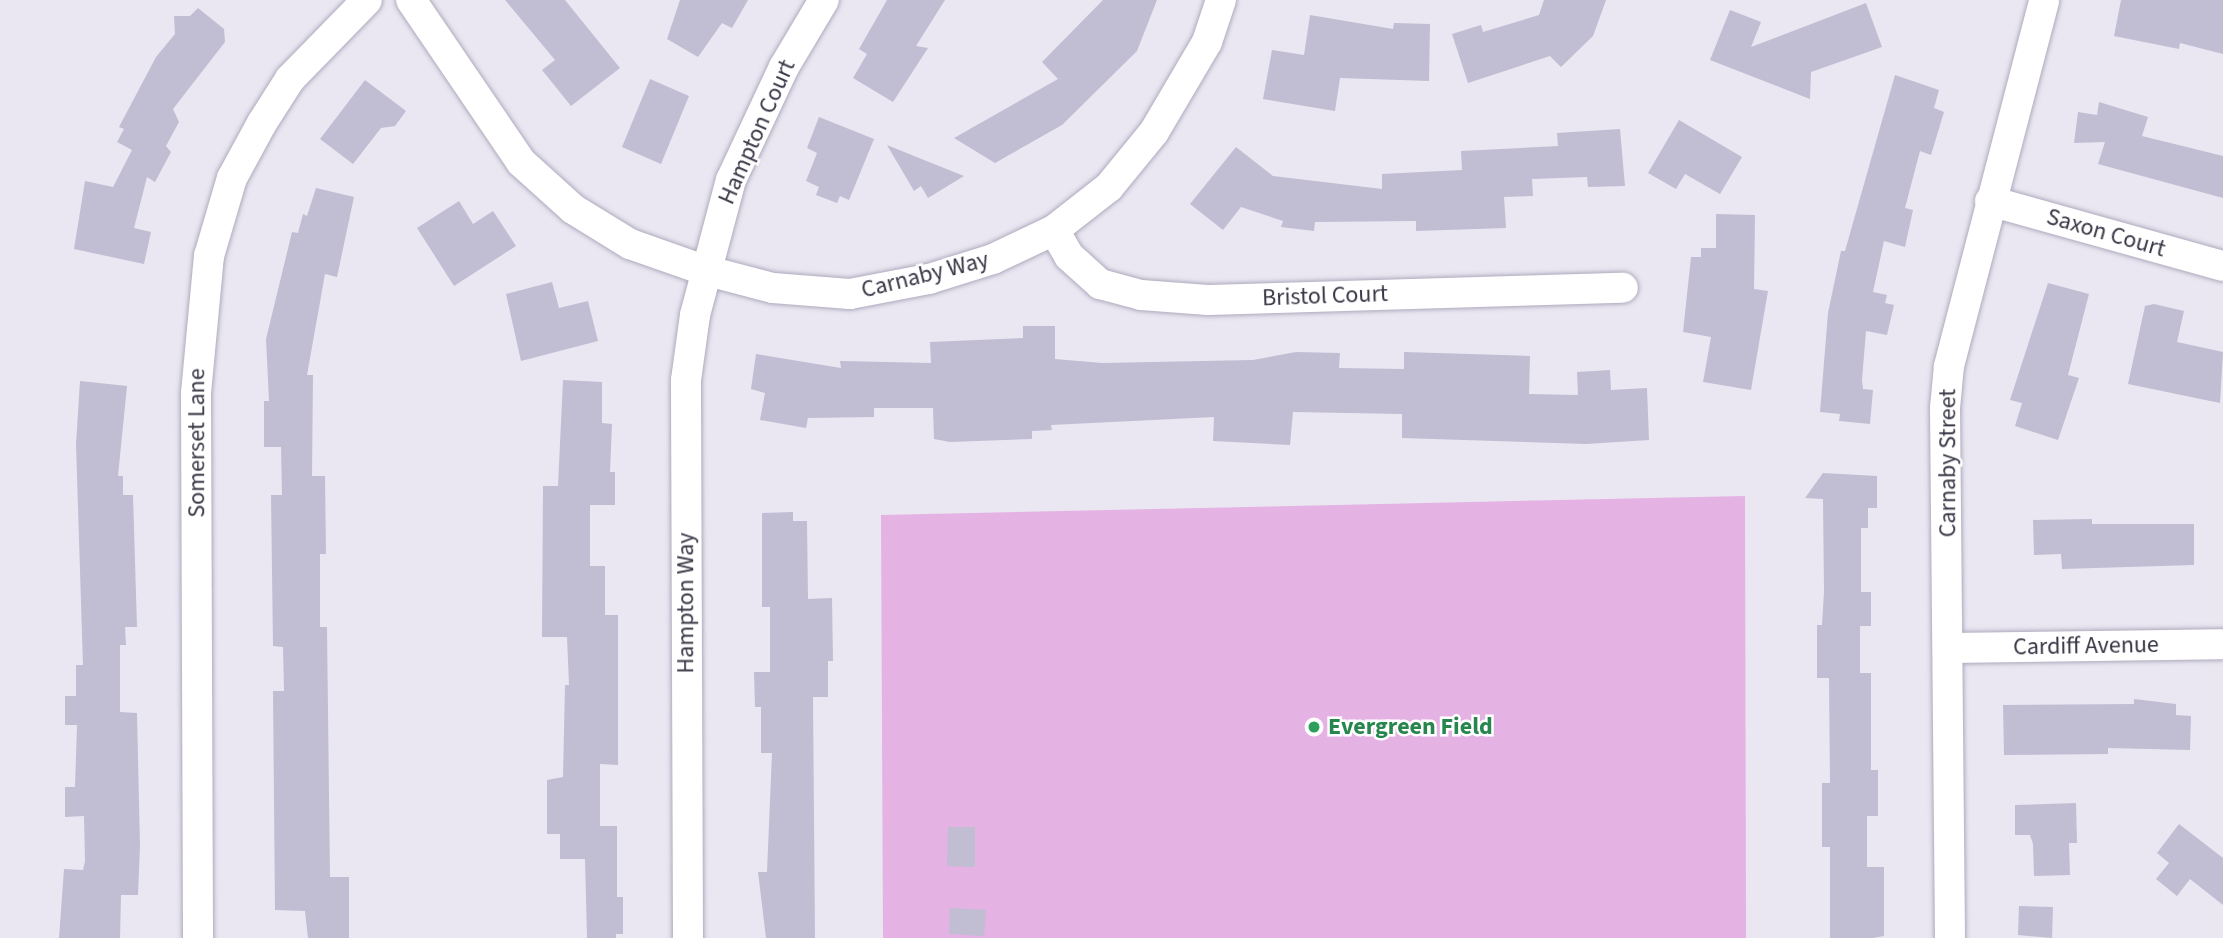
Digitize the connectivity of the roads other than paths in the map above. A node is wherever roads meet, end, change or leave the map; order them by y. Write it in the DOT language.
graph roads {
  1 [pos="367,0"];
  2 [pos="411,0"];
  3 [pos="824,0"];
  4 [pos="1221,0"];
  5 [pos="2044,0"];
  6 [pos="1990,201"];
  7 [pos="1055,230"];
  8 [pos="2223,266"];
  9 [pos="704,270"];
  10 [pos="1623,288"];
  11 [pos="2223,645"];
  12 [pos="1948,648"];
  13 [pos="198,938"];
  14 [pos="688,938"];
  15 [pos="1950,938"];
  1 -- 13 [label="street, Somerset Lane"];
  2 -- 9 [label="street, Carnaby Way"];
  3 -- 9 [label="street, Hampton Court"];
  4 -- 7 [label="street, Carnaby Way"];
  5 -- 6 [label="street, Carnaby Street"];
  6 -- 8 [label="street, Saxon Court"];
  6 -- 12 [label="street, Carnaby Street"];
  7 -- 9 [label="street, Carnaby Way"];
  7 -- 10 [label="street, Bristol Court"];
  9 -- 14 [label="street, Hampton Way"];
  11 -- 12 [label="street, Cardiff Avenue"];
  12 -- 15 [label="street, Carnaby Street"];
}
